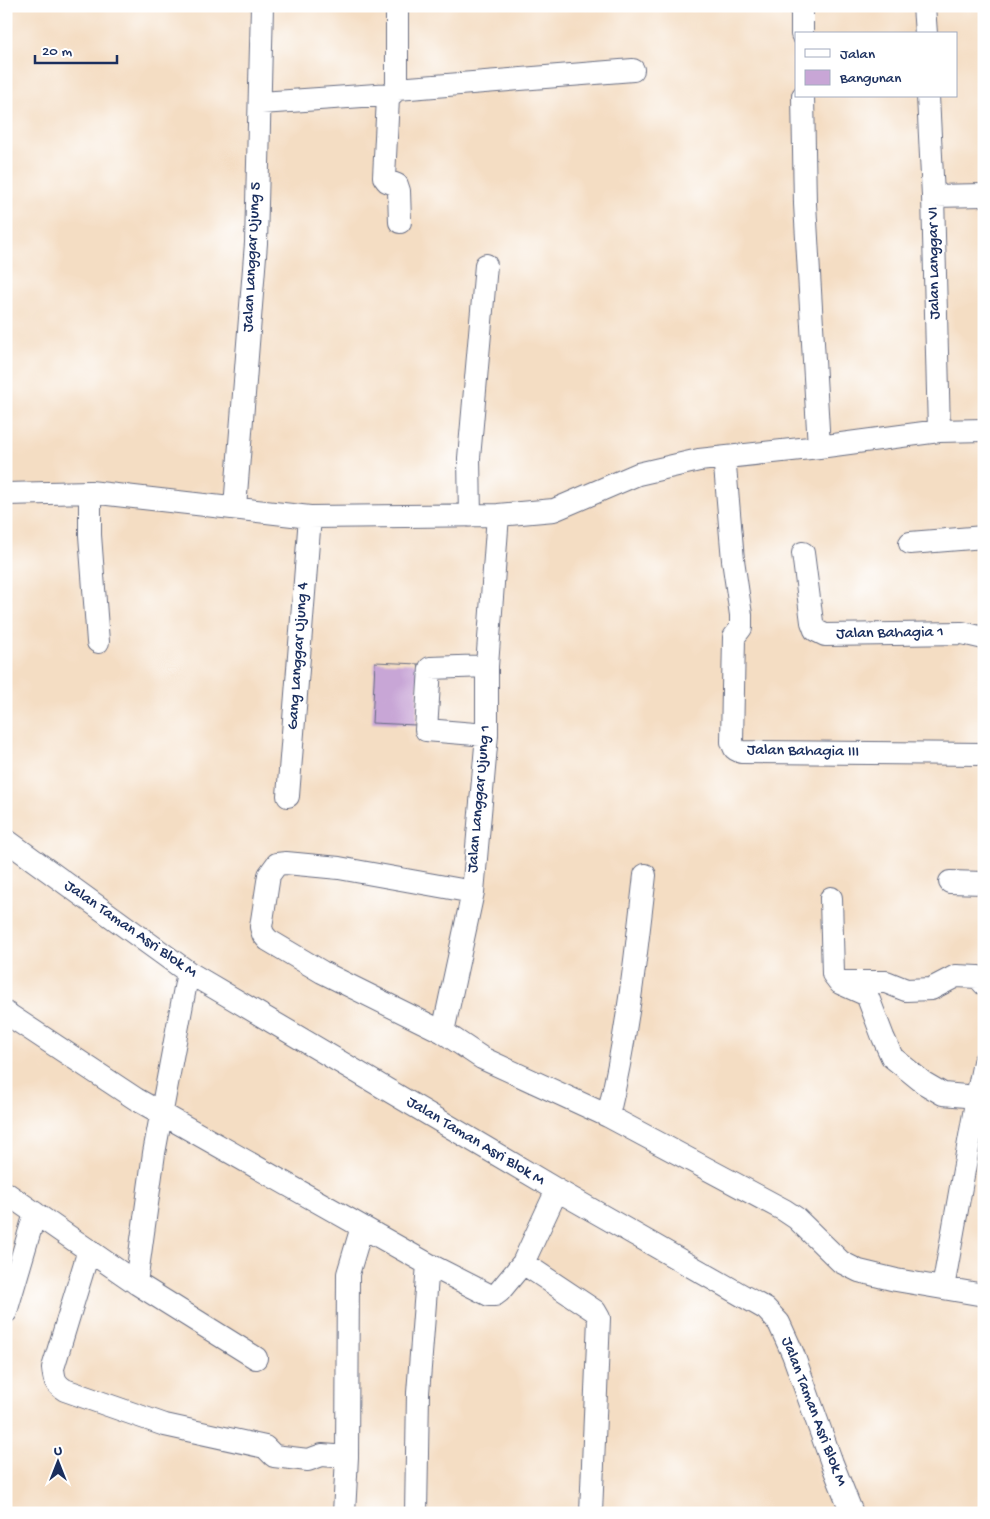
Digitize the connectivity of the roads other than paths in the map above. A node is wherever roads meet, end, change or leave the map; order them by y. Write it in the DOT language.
graph roads {
  1 [pos="262,6"];
  2 [pos="397,6"];
  3 [pos="802,6"];
  4 [pos="924,6"];
  5 [pos="802,32"];
  6 [pos="926,32"];
  7 [pos="633,70"];
  8 [pos="394,92"];
  9 [pos="803,98"];
  10 [pos="928,98"];
  11 [pos="260,103"];
  12 [pos="984,194"];
  13 [pos="933,196"];
  14 [pos="400,222"];
  15 [pos="486,265"];
  16 [pos="984,430"];
  17 [pos="939,431"];
  18 [pos="819,447"];
  19 [pos="726,458"];
  20 [pos="90,492"];
  21 [pos="6,494"];
  22 [pos="235,507"];
  23 [pos="498,515"];
  24 [pos="470,516"];
  25 [pos="310,517"];
  26 [pos="984,537"];
  27 [pos="910,543"];
  28 [pos="803,553"];
  29 [pos="984,638"];
  30 [pos="98,642"];
  31 [pos="487,666"];
  32 [pos="487,735"];
  33 [pos="984,754"];
  34 [pos="288,796"];
  35 [pos="6,840"];
  36 [pos="645,876"];
  37 [pos="950,882"];
  38 [pos="984,882"];
  39 [pos="473,892"];
  40 [pos="831,898"];
  41 [pos="188,972"];
  42 [pos="840,983"];
  43 [pos="984,984"];
  44 [pos="6,1013"];
  45 [pos="443,1032"];
  46 [pos="984,1062"];
  47 [pos="977,1097"];
  48 [pos="161,1113"];
  49 [pos="608,1116"];
  50 [pos="557,1190"];
  51 [pos="6,1193"];
  52 [pos="34,1214"];
  53 [pos="362,1227"];
  54 [pos="89,1250"];
  55 [pos="523,1263"];
  56 [pos="428,1264"];
  57 [pos="136,1283"];
  58 [pos="944,1288"];
  59 [pos="984,1295"];
  60 [pos="6,1312"];
  61 [pos="256,1358"];
  62 [pos="347,1457"];
  63 [pos="848,1511"];
  64 [pos="344,1513"];
  65 [pos="416,1513"];
  66 [pos="591,1513"];
  1 -- 11 [label="street, Jalan Langgar Ujung 5"];
  2 -- 8 [label="street"];
  3 -- 5 [label="street"];
  4 -- 6 [label="street"];
  7 -- 8 [label="street"];
  8 -- 11 [label="street"];
  8 -- 14 [label="street"];
  9 -- 18 [label="street"];
  10 -- 13 [label="street, Jalan Langgar VI"];
  11 -- 22 [label="street, Jalan Langgar Ujung 5"];
  12 -- 13 [label="street"];
  13 -- 17 [label="street, Jalan Langgar VI"];
  15 -- 24 [label="street"];
  16 -- 17 [label="street"];
  17 -- 18 [label="street"];
  18 -- 19 [label="street"];
  19 -- 23 [label="street"];
  19 -- 33 [label="street, Jalan Bahagia III"];
  20 -- 21 [label="street"];
  20 -- 22 [label="street"];
  20 -- 30 [label="street"];
  22 -- 25 [label="street"];
  23 -- 24 [label="street"];
  23 -- 31 [label="street, Jalan Langgar Ujung 1"];
  24 -- 25 [label="street"];
  25 -- 34 [label="street, Gang Langgar Ujung 4"];
  26 -- 27 [label="street"];
  28 -- 29 [label="street, Jalan Bahagia 1"];
  31 -- 32 [label="street, Jalan Langgar Ujung 1"];
  31 -- 32 [label="street"];
  32 -- 39 [label="street, Jalan Langgar Ujung 1"];
  35 -- 41 [label="street, Jalan Taman Asri Blok M"];
  36 -- 49 [label="street"];
  37 -- 38 [label="street"];
  39 -- 45 [label="street"];
  39 -- 45 [label="street, Jalan Langgar Ujung 1"];
  40 -- 42 [label="street"];
  41 -- 48 [label="street"];
  41 -- 50 [label="street, Jalan Taman Asri Blok M"];
  42 -- 43 [label="street"];
  42 -- 47 [label="street"];
  44 -- 48 [label="street"];
  45 -- 49 [label="street"];
  46 -- 47 [label="street"];
  47 -- 58 [label="street"];
  48 -- 53 [label="street"];
  48 -- 57 [label="street"];
  49 -- 58 [label="street"];
  50 -- 55 [label="street"];
  50 -- 63 [label="street, Jalan Taman Asri Blok M"];
  51 -- 52 [label="street"];
  52 -- 54 [label="street"];
  52 -- 60 [label="street"];
  53 -- 56 [label="street"];
  53 -- 62 [label="street"];
  54 -- 57 [label="street"];
  54 -- 62 [label="street"];
  55 -- 56 [label="street"];
  55 -- 66 [label="street"];
  56 -- 65 [label="street"];
  57 -- 61 [label="street"];
  58 -- 59 [label="street"];
  62 -- 64 [label="street"];
}
